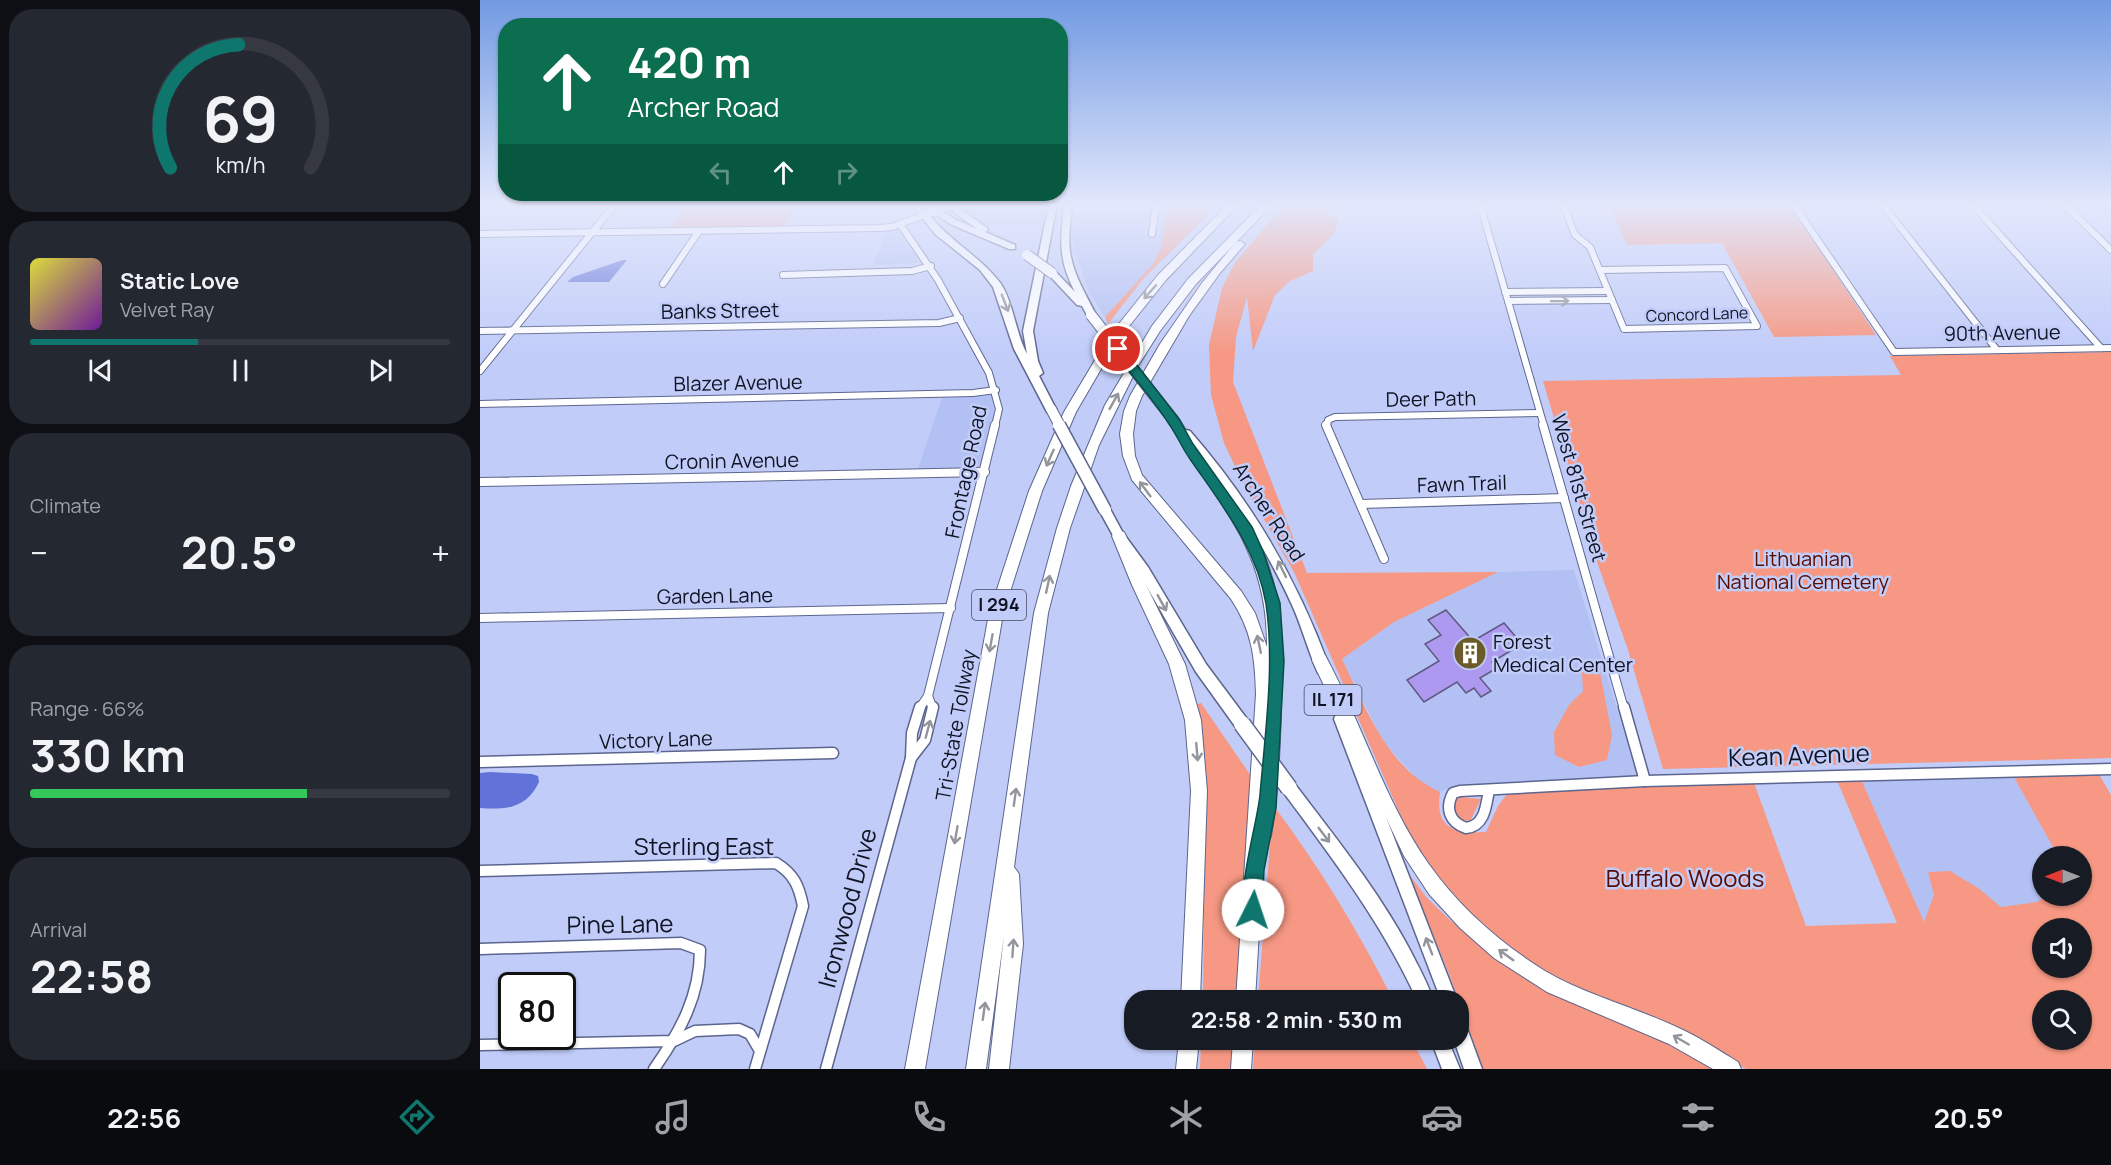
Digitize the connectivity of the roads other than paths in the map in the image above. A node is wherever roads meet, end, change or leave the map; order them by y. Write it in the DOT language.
graph roads {
  1 [pos="574,254"];
  2 [pos="683,254"];
  3 [pos="922,254"];
  4 [pos="965,254"];
  5 [pos="1025,254"];
  6 [pos="1043,254"];
  7 [pos="1066,254"];
  8 [pos="1185,254"];
  9 [pos="1220,254"];
  10 [pos="1231,254"];
  11 [pos="1494,254"];
  12 [pos="1593,254"];
  13 [pos="1827,254"];
  14 [pos="1921,254"];
  15 [pos="2017,254"];
  16 [pos="931,266"];
  17 [pos="1600,270"];
  18 [pos="783,276"];
  19 [pos="663,284"];
  20 [pos="1608,291"];
  21 [pos="1505,292"];
  22 [pos="1612,300"];
  23 [pos="1508,302"];
  24 [pos="1091,315"];
  25 [pos="960,318"];
  26 [pos="480,331"];
  27 [pos="512,331"];
  28 [pos="2101,348"];
  29 [pos="2111,348"];
  30 [pos="1997,350"];
  31 [pos="480,371"];
  32 [pos="996,390"];
  33 [pos="1043,391"];
  34 [pos="480,404"];
  35 [pos="1540,413"];
  36 [pos="1175,422"];
  37 [pos="985,472"];
  38 [pos="480,482"];
  39 [pos="1564,498"];
  40 [pos="1361,504"];
  41 [pos="1119,536"];
  42 [pos="1384,559"];
  43 [pos="951,608"];
  44 [pos="480,618"];
  45 [pos="1320,660"];
  46 [pos="928,696"];
  47 [pos="833,753"];
  48 [pos="911,758"];
  49 [pos="480,762"];
  50 [pos="2111,769"];
  51 [pos="1645,781"];
  52 [pos="1489,790"];
  53 [pos="1008,844"];
  54 [pos="1197,861"];
  55 [pos="1256,870"];
  56 [pos="480,871"];
  57 [pos="480,949"];
  58 [pos="1191,990"];
  59 [pos="1197,990"];
  60 [pos="1247,990"];
  61 [pos="1420,990"];
  62 [pos="1445,990"];
  63 [pos="674,1041"];
  64 [pos="480,1045"];
  65 [pos="1188,1050"];
  66 [pos="1195,1050"];
  67 [pos="1242,1050"];
  68 [pos="1443,1050"];
  69 [pos="1466,1050"];
  70 [pos="760,1051"];
  71 [pos="654,1069"];
  72 [pos="755,1069"];
  73 [pos="826,1069"];
  74 [pos="915,1069"];
  75 [pos="976,1069"];
  76 [pos="999,1069"];
  77 [pos="1186,1069"];
  78 [pos="1194,1069"];
  79 [pos="1241,1069"];
  80 [pos="1450,1069"];
  81 [pos="1473,1069"];
  82 [pos="1731,1069"];
  1 -- 27 [label="street"];
  2 -- 19 [label="street"];
  3 -- 16 [label="street, Frontage Road"];
  4 -- 33 [label="main road, one-way"];
  5 -- 24 [label="main road, Archer Road / IL 171, bridge"];
  6 -- 33 [label="main road"];
  7 -- 24 [label="main road"];
  8 -- 74 [label="highway, Tri-State Tollway / I 294, one-way"];
  53 -- 9 [label="highway, I 294, one-way"];
  55 -- 10 [label="highway, one-way"];
  11 -- 21 [label="street, West 81st Street"];
  12 -- 17 [label="street, Concord Lane"];
  13 -- 30 [label="street, 90th Avenue"];
  14 -- 30 [label="street"];
  15 -- 28 [label="street"];
  16 -- 18 [label="street"];
  16 -- 25 [label="street, Frontage Road"];
  17 -- 20 [label="street, Concord Lane"];
  17 -- 22 [label="street, Concord Lane"];
  20 -- 21 [label="street"];
  20 -- 22 [label="street, Concord Lane"];
  21 -- 23 [label="street, West 81st Street"];
  23 -- 22 [label="street, one-way"];
  23 -- 35 [label="street, West 81st Street"];
  24 -- 36 [label="main road, Archer Road / IL 171, bridge"];
  25 -- 27 [label="street, Banks Street"];
  25 -- 32 [label="street, Frontage Road"];
  26 -- 27 [label="street, Banks Street"];
  27 -- 31 [label="street"];
  28 -- 29 [label="street, 90th Avenue"];
  28 -- 30 [label="street, 90th Avenue"];
  32 -- 34 [label="street, Blazer Avenue"];
  32 -- 37 [label="street, Frontage Road"];
  33 -- 41 [label="main road, bridge"];
  35 -- 39 [label="street, West 81st Street"];
  35 -- 40 [label="street, Deer Path"];
  45 -- 36 [label="main road, Archer Road / IL 171, one-way"];
  36 -- 55 [label="highway"];
  37 -- 38 [label="street, Cronin Avenue"];
  37 -- 43 [label="street, Frontage Road"];
  39 -- 40 [label="street, Fawn Trail"];
  39 -- 51 [label="street, West 81st Street"];
  40 -- 42 [label="street"];
  41 -- 54 [label="highway, one-way"];
  41 -- 61 [label="main road, one-way, bridge"];
  43 -- 44 [label="street, Garden Lane"];
  43 -- 46 [label="street, Ironwood Drive"];
  62 -- 45 [label="main road, Archer Road / IL 171, one-way"];
  82 -- 45 [label="highway, one-way"];
  46 -- 48 [label="street, Ironwood Drive"];
  48 -- 46 [label="street, Ironwood Drive, one-way"];
  47 -- 49 [label="street, Victory Lane"];
  48 -- 73 [label="street, Ironwood Drive"];
  50 -- 51 [label="street, Kean Avenue"];
  51 -- 52 [label="street, Kean Avenue"];
  52 -- 52 [label="street, Kean Avenue"];
  75 -- 53 [label="highway, I 294, one-way"];
  76 -- 53 [label="highway, one-way"];
  54 -- 58 [label="highway"];
  54 -- 59 [label="highway"];
  55 -- 60 [label="highway"];
  56 -- 70 [label="street, Sterling East"];
  57 -- 63 [label="street, Pine Lane"];
  63 -- 64 [label="street"];
  63 -- 70 [label="street"];
  63 -- 71 [label="street, Pine Lane"];
  65 -- 77 [label="highway"];
  66 -- 78 [label="highway"];
  67 -- 79 [label="highway"];
  68 -- 80 [label="main road"];
  69 -- 81 [label="main road"];
  70 -- 72 [label="street, Sterling East"];
}
